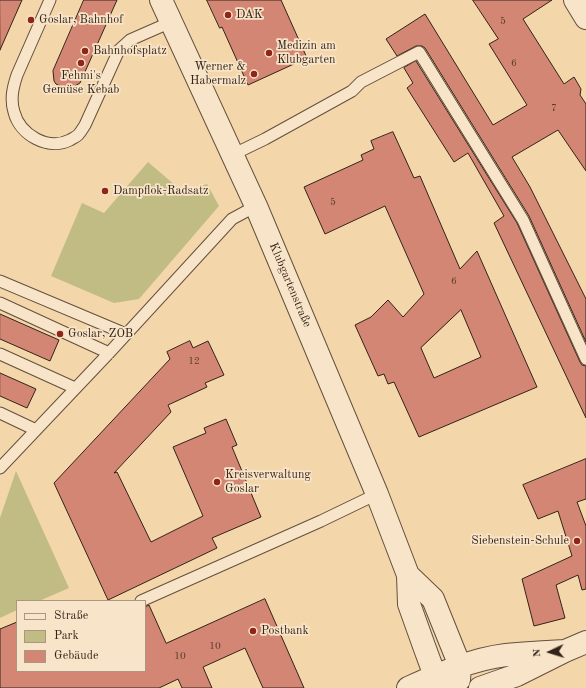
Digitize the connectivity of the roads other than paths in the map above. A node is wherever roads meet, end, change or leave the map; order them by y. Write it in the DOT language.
graph roads {
  1 [pos="50,0"];
  2 [pos="161,0"];
  3 [pos="575,0"];
  4 [pos="586,18"];
  5 [pos="171,22"];
  6 [pos="232,155"];
  7 [pos="256,206"];
  8 [pos="0,281"];
  9 [pos="0,303"];
  10 [pos="126,334"];
  11 [pos="109,353"];
  12 [pos="0,354"];
  13 [pos="586,359"];
  14 [pos="75,388"];
  15 [pos="0,413"];
  16 [pos="36,430"];
  17 [pos="0,468"];
  18 [pos="378,494"];
  19 [pos="408,575"];
  20 [pos="143,600"];
  21 [pos="586,642"];
  22 [pos="565,651"];
  23 [pos="460,666"];
  24 [pos="441,682"];
  25 [pos="408,688"];
  26 [pos="458,688"];
  27 [pos="480,688"];
  1 -- 5 [label="lane"];
  2 -- 5 [label="street, Klubgartenstraße"];
  3 -- 4 [label="street"];
  5 -- 6 [label="street, Klubgartenstraße"];
  6 -- 7 [label="street, Klubgartenstraße"];
  6 -- 13 [label="lane"];
  7 -- 10 [label="lane"];
  7 -- 18 [label="street, Klubgartenstraße"];
  8 -- 10 [label="lane"];
  9 -- 11 [label="lane"];
  10 -- 11 [label="lane"];
  11 -- 14 [label="lane"];
  12 -- 14 [label="lane"];
  14 -- 16 [label="lane"];
  15 -- 16 [label="lane"];
  16 -- 17 [label="lane"];
  18 -- 19 [label="street, Klubgartenstraße"];
  18 -- 20 [label="lane"];
  19 -- 23 [label="street, Klubgartenstraße"];
  19 -- 24 [label="street, Klubgartenstraße"];
  21 -- 22 [label="street"];
  22 -- 23 [label="street"];
  22 -- 27 [label="street"];
  23 -- 24 [label="street"];
  23 -- 26 [label="street"];
  24 -- 25 [label="street"];
}
